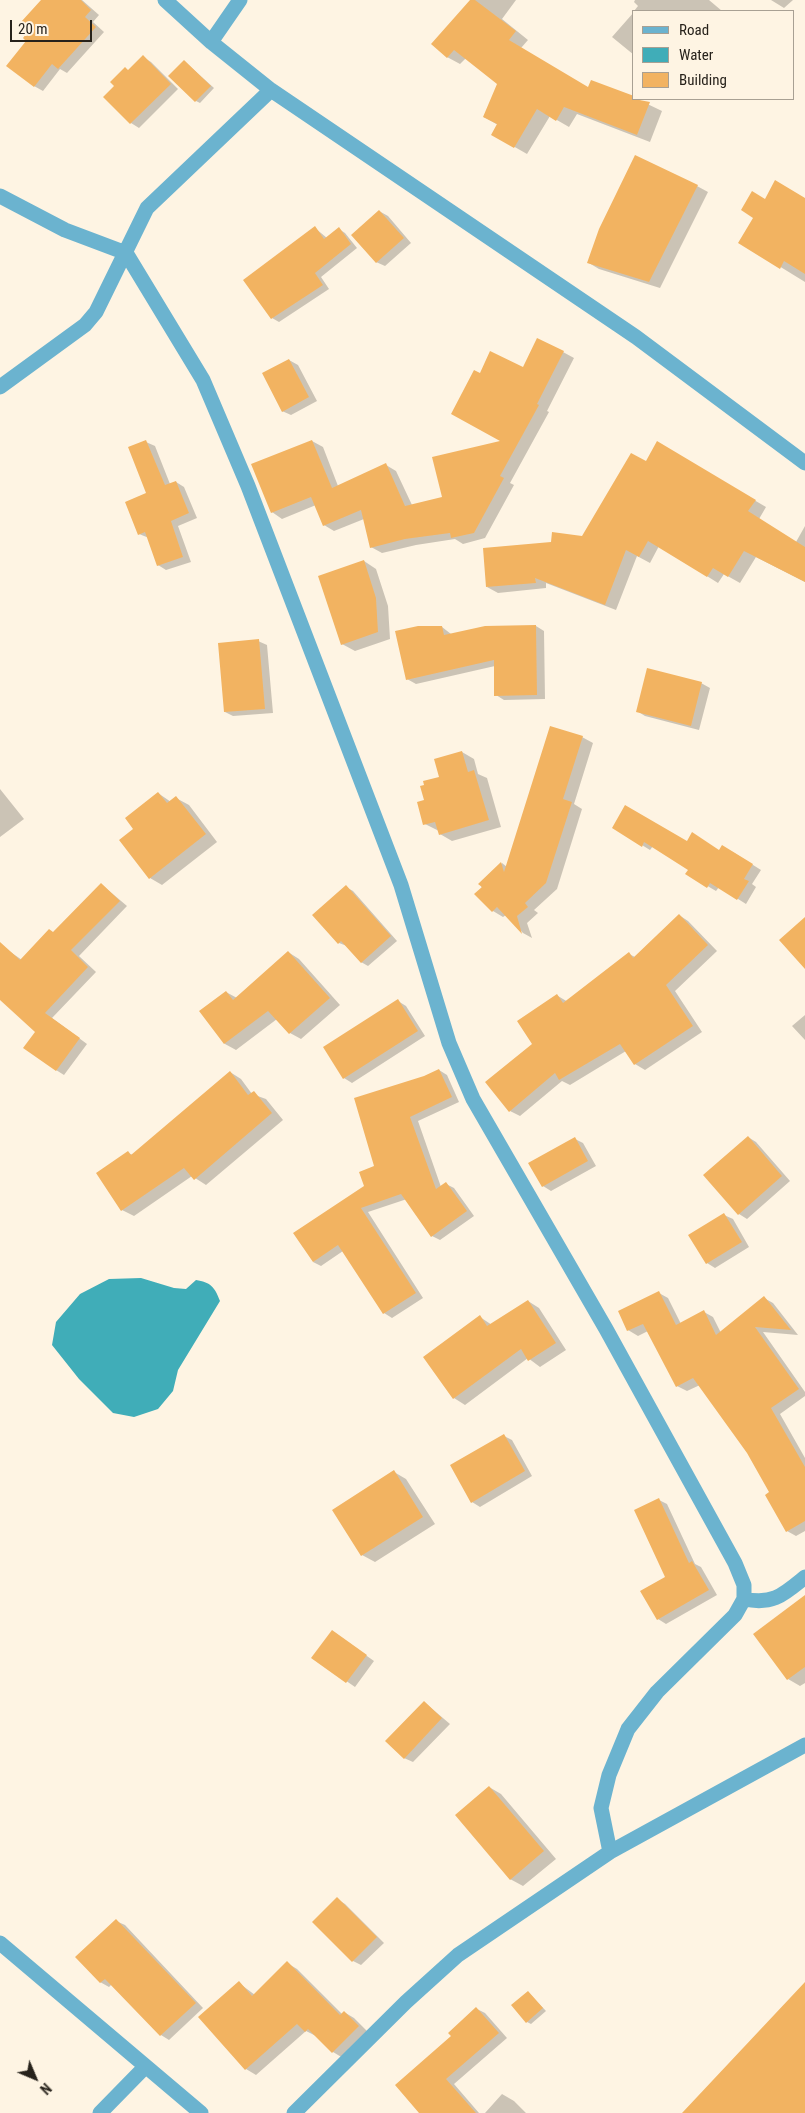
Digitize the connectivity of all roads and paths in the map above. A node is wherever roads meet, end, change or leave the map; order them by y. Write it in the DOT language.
graph roads {
  1 [pos="165,0"];
  2 [pos="240,0"];
  3 [pos="211,42"];
  4 [pos="271,90"];
  5 [pos="0,196"];
  6 [pos="126,253"];
  7 [pos="0,387"];
  8 [pos="805,463"];
  9 [pos="805,1578"];
  10 [pos="744,1599"];
  11 [pos="805,1745"];
  12 [pos="610,1852"];
  13 [pos="0,1942"];
  14 [pos="145,2067"];
  15 [pos="100,2113"];
  16 [pos="201,2113"];
  17 [pos="294,2113"];
  1 -- 3 [label="street"];
  2 -- 3 [label="street"];
  3 -- 4 [label="street"];
  4 -- 6 [label="street"];
  4 -- 8 [label="street"];
  5 -- 6 [label="street"];
  6 -- 7 [label="street"];
  6 -- 10 [label="street"];
  9 -- 10 [label="street"];
  10 -- 12 [label="street"];
  11 -- 12 [label="street"];
  12 -- 17 [label="street"];
  13 -- 14 [label="street"];
  14 -- 15 [label="street"];
  14 -- 16 [label="street"];
}
